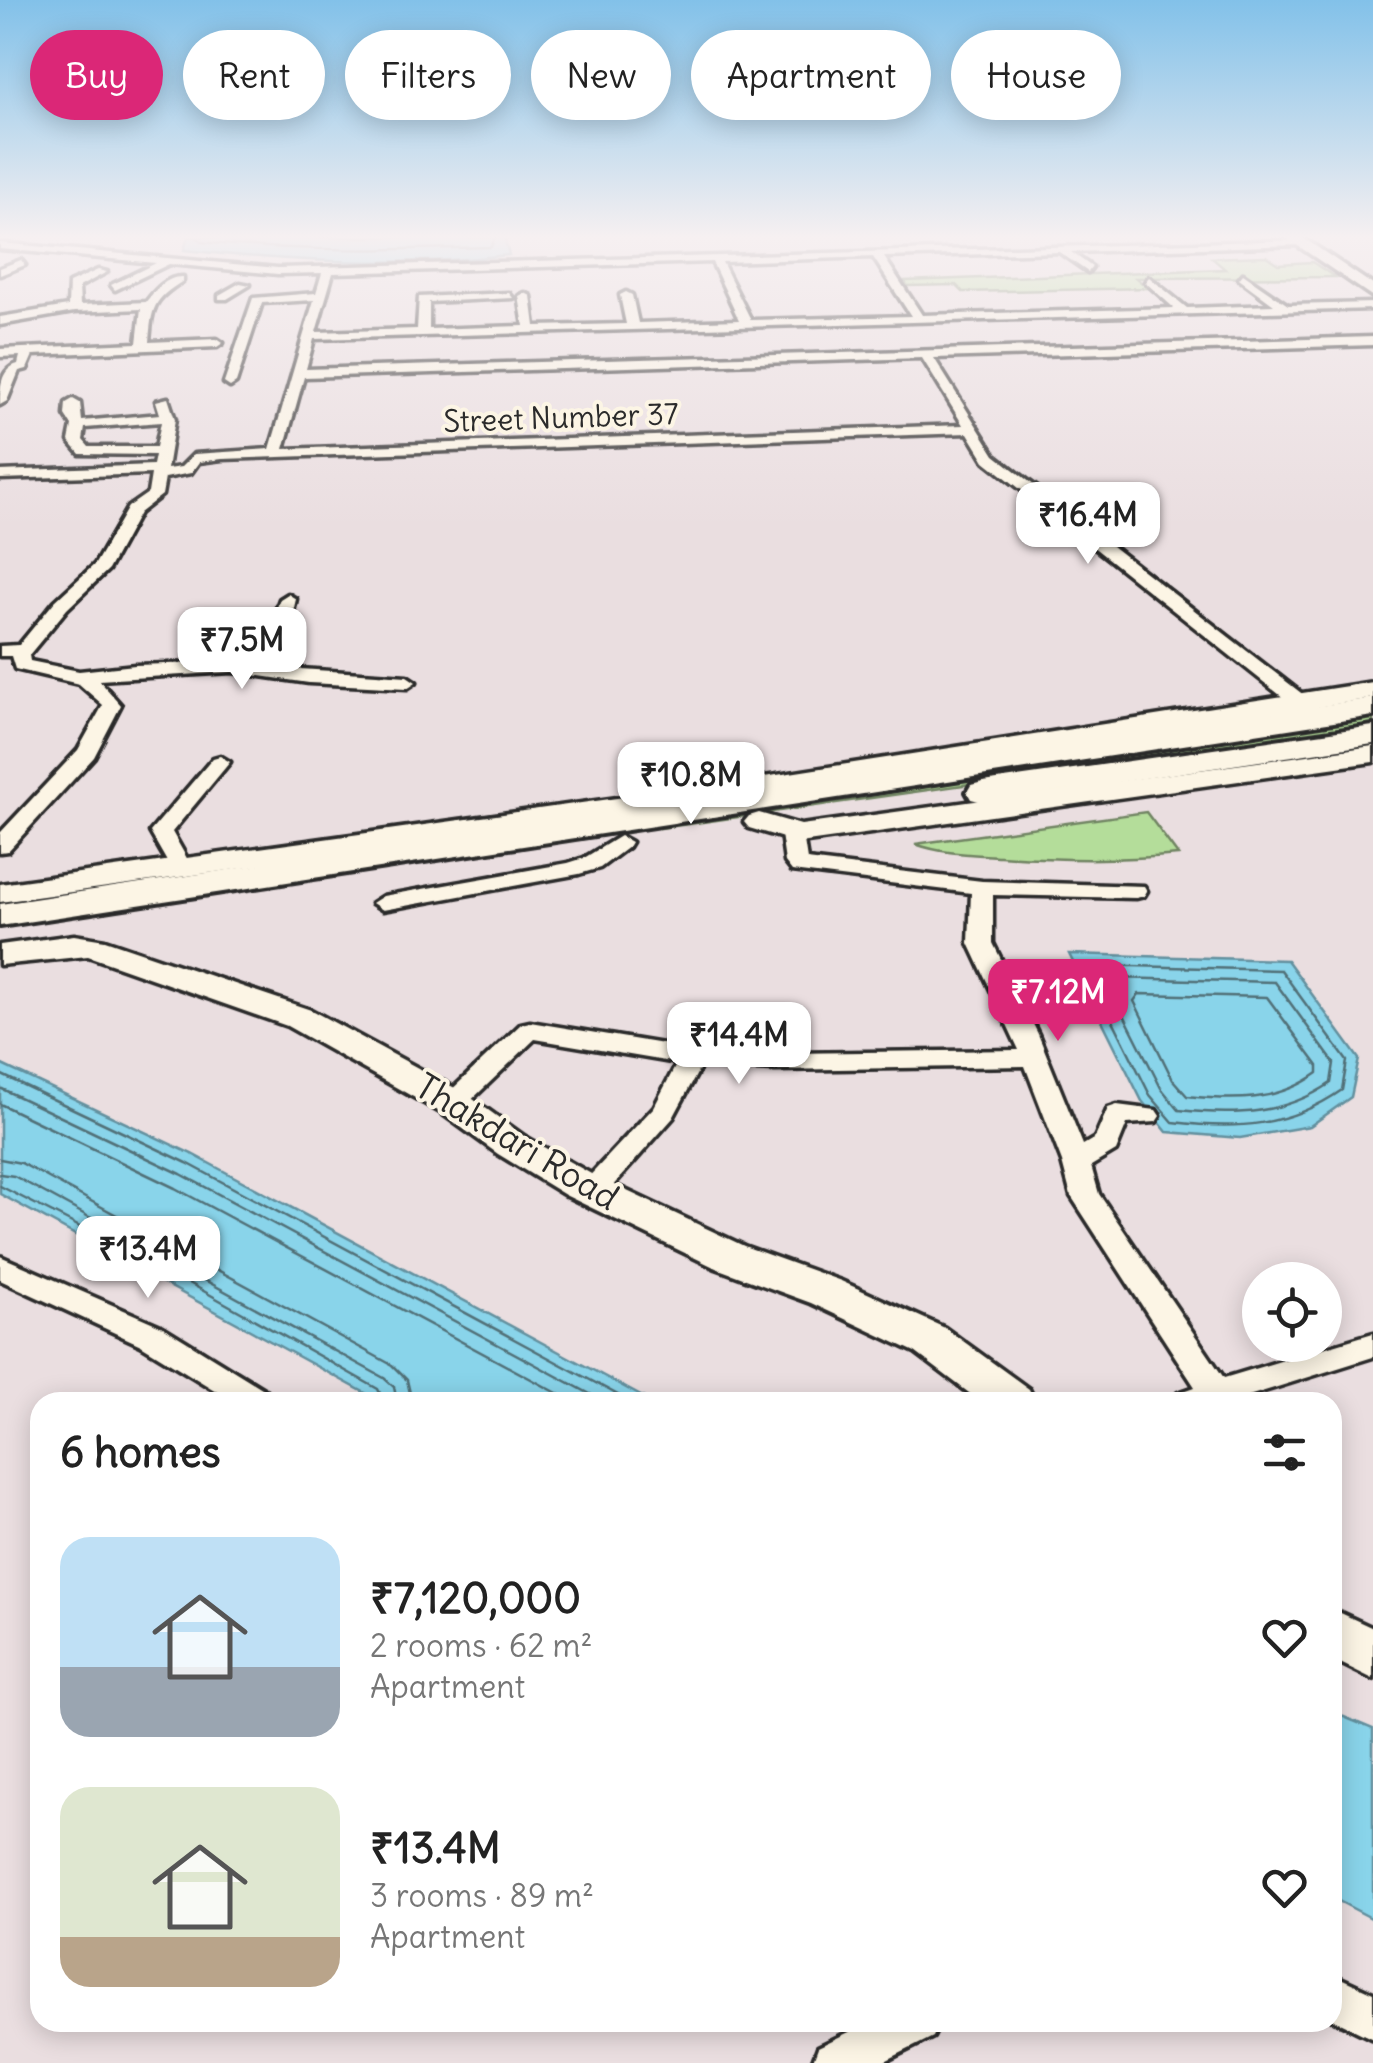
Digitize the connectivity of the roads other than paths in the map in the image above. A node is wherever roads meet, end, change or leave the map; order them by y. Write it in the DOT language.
graph roads {
  1 [pos="145,333"];
  2 [pos="246,333"];
  3 [pos="414,333"];
  4 [pos="892,333"];
  5 [pos="310,336"];
  6 [pos="0,342"];
  7 [pos="76,342"];
  8 [pos="1373,342"];
  9 [pos="217,343"];
  10 [pos="144,348"];
  11 [pos="28,350"];
  12 [pos="0,352"];
  13 [pos="902,354"];
  14 [pos="926,355"];
  15 [pos="63,368"];
  16 [pos="298,372"];
  17 [pos="230,383"];
  18 [pos="0,401"];
  19 [pos="73,403"];
  20 [pos="78,426"];
  21 [pos="973,428"];
  22 [pos="276,454"];
  23 [pos="159,465"];
  24 [pos="0,475"];
  25 [pos="288,599"];
  26 [pos="0,651"];
  27 [pos="22,652"];
  28 [pos="273,672"];
  29 [pos="76,677"];
  30 [pos="407,682"];
  31 [pos="1373,690"];
  32 [pos="1373,707"];
  33 [pos="1308,708"];
  34 [pos="1373,736"];
  35 [pos="1373,754"];
  36 [pos="220,762"];
  37 [pos="759,822"];
  38 [pos="792,834"];
  39 [pos="600,839"];
  40 [pos="0,846"];
  41 [pos="182,869"];
  42 [pos="982,888"];
  43 [pos="1136,891"];
  44 [pos="0,894"];
  45 [pos="383,902"];
  46 [pos="0,915"];
  47 [pos="0,937"];
  48 [pos="0,956"];
  49 [pos="743,1023"];
  50 [pos="694,1056"];
  51 [pos="1033,1058"];
  52 [pos="775,1062"];
  53 [pos="453,1103"];
  54 [pos="1147,1116"];
  55 [pos="1076,1162"];
  56 [pos="592,1191"];
  57 [pos="0,1267"];
  58 [pos="1373,1345"];
  59 [pos="244,1392"];
  60 [pos="1000,1392"];
  61 [pos="1199,1392"];
  62 [pos="1222,1392"];
  63 [pos="1342,1637"];
  64 [pos="1373,1654"];
  65 [pos="1342,2001"];
  66 [pos="1373,2017"];
  67 [pos="898,2032"];
  68 [pos="834,2063"];
  1 -- 10 [label="street"];
  2 -- 17 [label="street"];
  3 -- 5 [label="street"];
  4 -- 13 [label="street"];
  5 -- 16 [label="street"];
  6 -- 7 [label="street"];
  7 -- 10 [label="street"];
  7 -- 11 [label="street"];
  7 -- 15 [label="street"];
  8 -- 14 [label="street"];
  9 -- 10 [label="street"];
  11 -- 12 [label="street"];
  11 -- 18 [label="street"];
  13 -- 14 [label="street"];
  13 -- 16 [label="street"];
  14 -- 21 [label="street"];
  16 -- 22 [label="street"];
  19 -- 20 [label="street"];
  20 -- 23 [label="street"];
  20 -- 23 [label="street"];
  21 -- 22 [label="street, Street Number 37"];
  21 -- 33 [label="street"];
  22 -- 23 [label="street, Street Number 37"];
  23 -- 24 [label="street"];
  23 -- 27 [label="street"];
  25 -- 28 [label="street"];
  26 -- 27 [label="street"];
  27 -- 29 [label="street"];
  28 -- 29 [label="street"];
  28 -- 30 [label="street"];
  29 -- 40 [label="street"];
  31 -- 33 [label="street"];
  32 -- 33 [label="main road"];
  33 -- 39 [label="main road"];
  33 -- 41 [label="street"];
  34 -- 37 [label="main road"];
  35 -- 38 [label="street"];
  36 -- 41 [label="street"];
  37 -- 38 [label="street"];
  37 -- 39 [label="main road"];
  38 -- 42 [label="street"];
  39 -- 45 [label="street"];
  39 -- 46 [label="main road"];
  39 -- 47 [label="main road"];
  41 -- 44 [label="street"];
  42 -- 43 [label="street"];
  42 -- 51 [label="street"];
  48 -- 53 [label="street, Thakdari Road"];
  49 -- 52 [label="street"];
  50 -- 52 [label="street"];
  50 -- 53 [label="street"];
  50 -- 56 [label="street"];
  51 -- 52 [label="street"];
  51 -- 55 [label="street"];
  53 -- 56 [label="street, Thakdari Road"];
  54 -- 55 [label="street"];
  55 -- 61 [label="street"];
  56 -- 60 [label="street, Thakdari Road"];
  57 -- 59 [label="street"];
  58 -- 62 [label="street"];
  63 -- 64 [label="street"];
  65 -- 66 [label="street"];
  67 -- 68 [label="street"];
}
